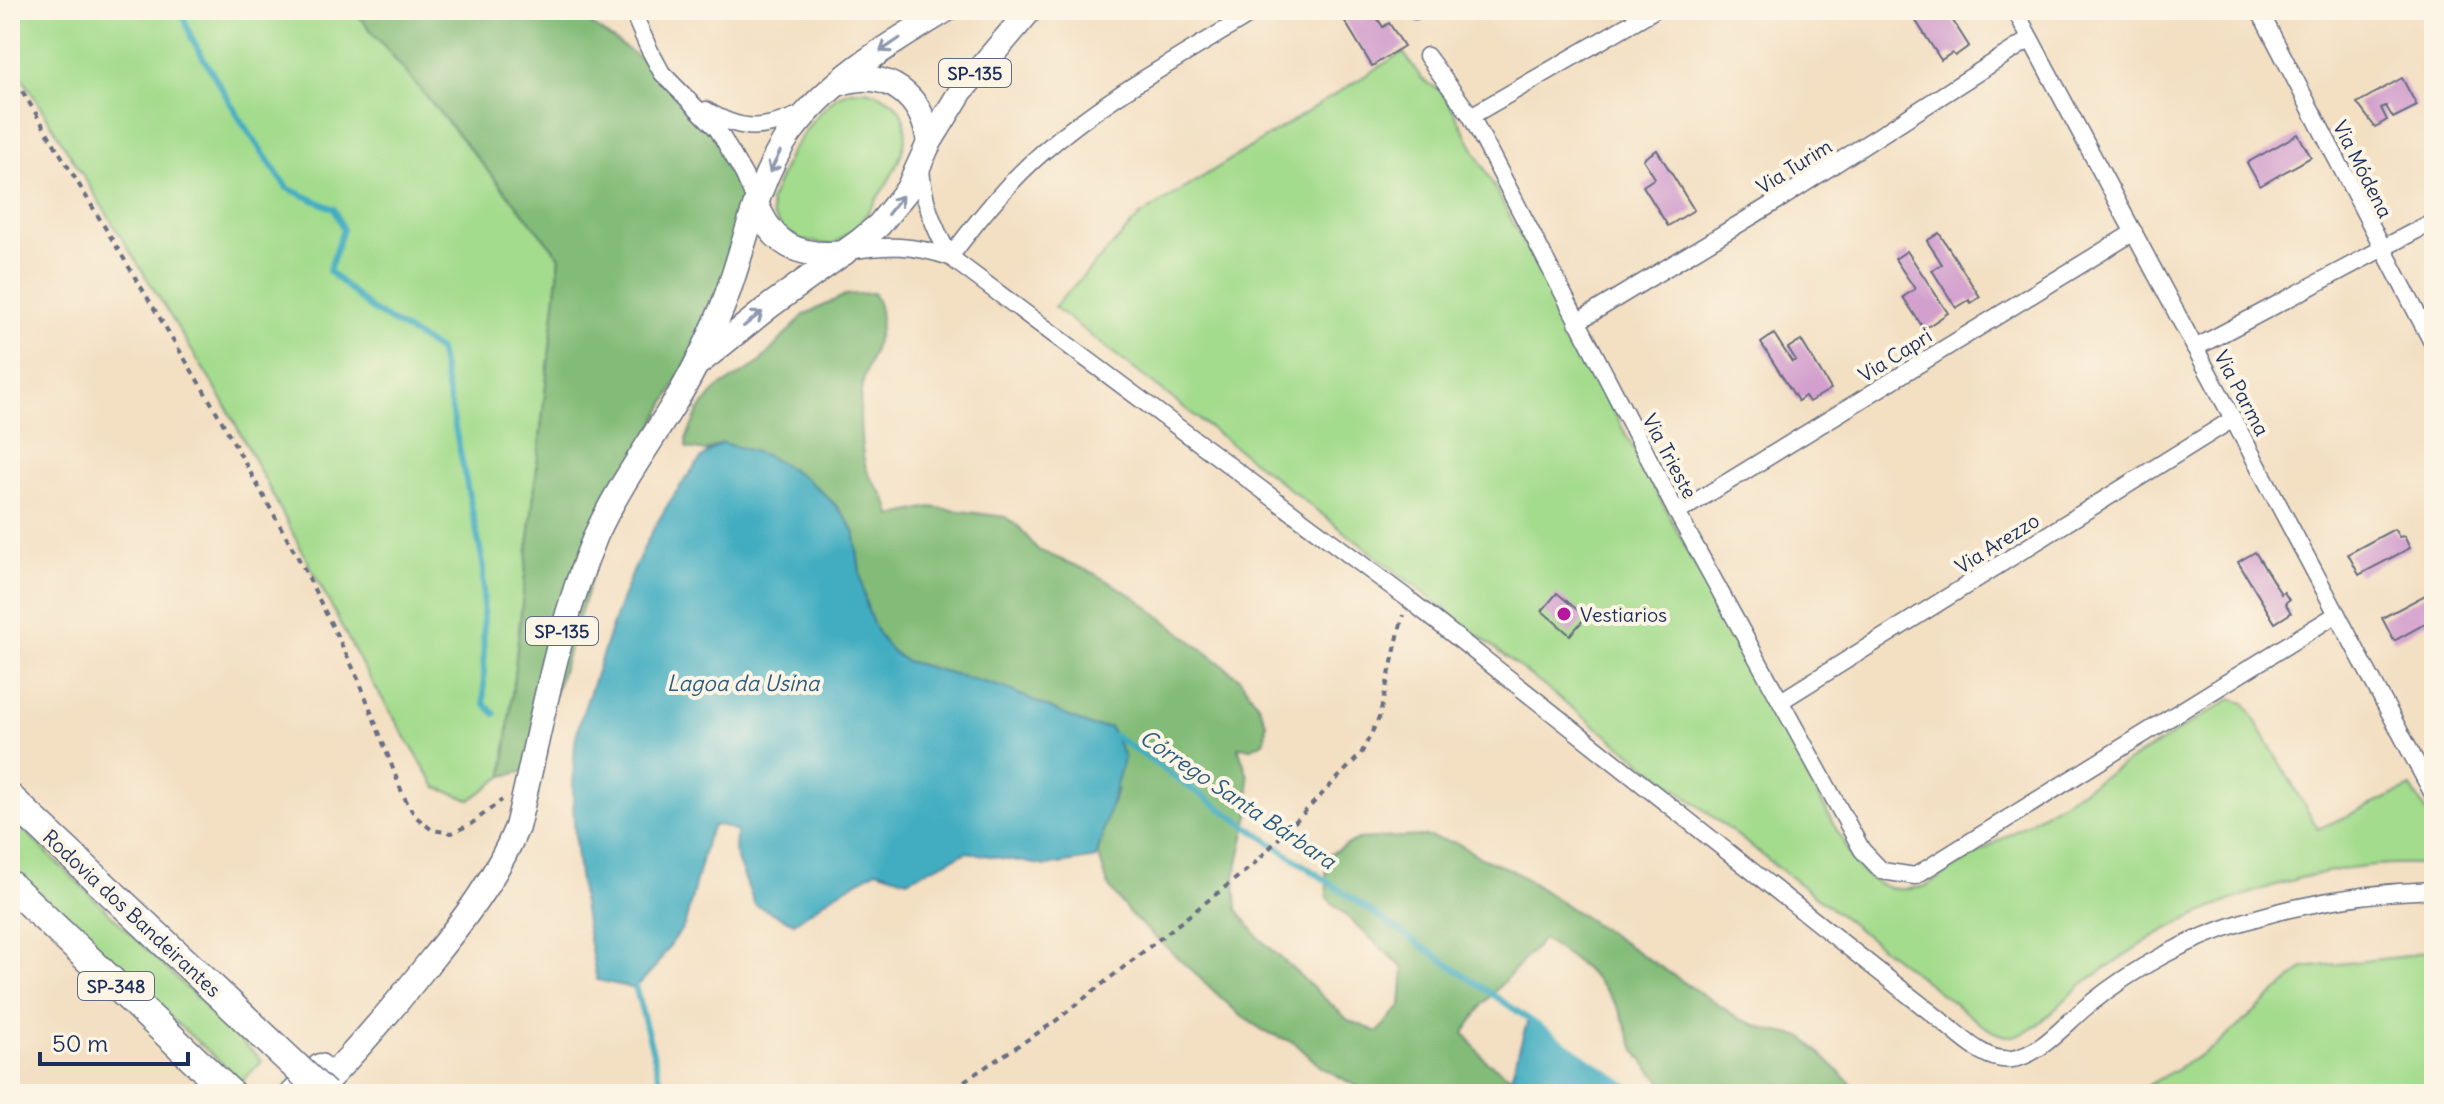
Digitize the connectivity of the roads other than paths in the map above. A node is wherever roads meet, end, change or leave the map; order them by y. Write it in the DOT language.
graph roads {
  1 [pos="632,10"];
  2 [pos="946,10"];
  3 [pos="1030,10"];
  4 [pos="1257,10"];
  5 [pos="1654,10"];
  6 [pos="2015,10"];
  7 [pos="2259,10"];
  8 [pos="2030,39"];
  9 [pos="1427,56"];
  10 [pos="838,84"];
  11 [pos="691,100"];
  12 [pos="808,111"];
  13 [pos="1471,116"];
  14 [pos="925,153"];
  15 [pos="756,203"];
  16 [pos="2434,221"];
  17 [pos="2134,232"];
  18 [pos="2382,249"];
  19 [pos="844,253"];
  20 [pos="950,257"];
  21 [pos="1577,322"];
  22 [pos="2434,346"];
  23 [pos="2195,348"];
  24 [pos="692,368"];
  25 [pos="2233,419"];
  26 [pos="1677,513"];
  27 [pos="2337,614"];
  28 [pos="1781,701"];
  29 [pos="2434,796"];
  30 [pos="10,798"];
  31 [pos="2434,890"];
  32 [pos="18,893"];
  33 [pos="472,909"];
  34 [pos="220,1091"];
  35 [pos="292,1094"];
  36 [pos="314,1094"];
  37 [pos="325,1094"];
  1 -- 11 [label="street"];
  2 -- 10 [label="main road, SP-135, one-way"];
  3 -- 14 [label="main road, SP-135"];
  4 -- 20 [label="street"];
  5 -- 13 [label="street"];
  6 -- 8 [label="street, Via Parma"];
  7 -- 18 [label="street, Via Módena"];
  8 -- 17 [label="street, Via Parma"];
  8 -- 21 [label="street, Via Turim"];
  9 -- 13 [label="street, Via Trieste"];
  10 -- 12 [label="main road, SP-135"];
  10 -- 14 [label="main road"];
  11 -- 12 [label="street"];
  11 -- 15 [label="street"];
  12 -- 15 [label="main road, SP-135, one-way"];
  13 -- 21 [label="street, Via Trieste"];
  19 -- 14 [label="main road, SP-135, one-way"];
  14 -- 20 [label="street"];
  15 -- 19 [label="main road"];
  15 -- 24 [label="main road, SP-135"];
  16 -- 18 [label="street"];
  17 -- 23 [label="street, Via Parma"];
  17 -- 26 [label="street, Via Capri"];
  18 -- 22 [label="street, Via Módena"];
  18 -- 23 [label="street"];
  19 -- 20 [label="street"];
  24 -- 19 [label="main road, SP-135, one-way"];
  20 -- 31 [label="street"];
  21 -- 26 [label="street, Via Trieste"];
  23 -- 25 [label="street, Via Parma"];
  24 -- 33 [label="main road, SP-135"];
  25 -- 27 [label="street, Via Parma"];
  25 -- 28 [label="street, Via Arezzo"];
  26 -- 28 [label="street, Via Trieste"];
  27 -- 28 [label="street, Via Trieste"];
  27 -- 29 [label="street, Via Parma"];
  30 -- 37 [label="highway, Rodovia dos Bandeirantes / SP-348, bridge"];
  32 -- 34 [label="highway"];
  33 -- 35 [label="main road, SP-135"];
  33 -- 36 [label="main road, SP-135"];
}
